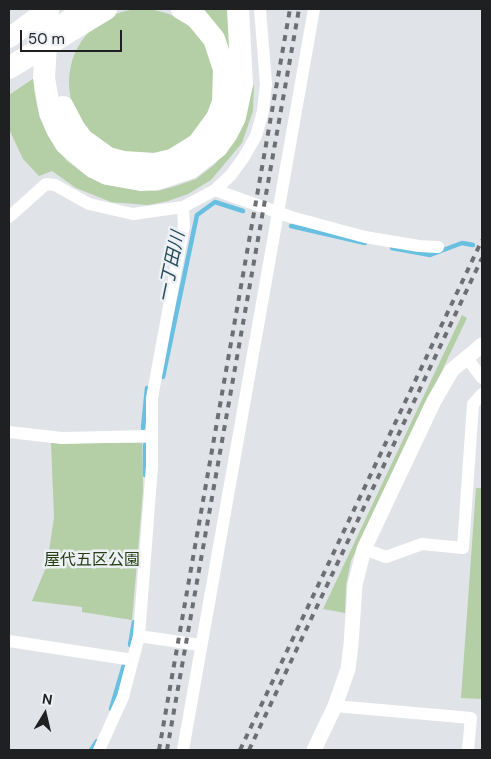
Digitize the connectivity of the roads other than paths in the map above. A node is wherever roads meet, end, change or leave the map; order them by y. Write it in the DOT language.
graph roads {
  1 [pos="48,9"];
  2 [pos="61,9"];
  3 [pos="83,9"];
  4 [pos="106,9"];
  5 [pos="182,9"];
  6 [pos="238,9"];
  7 [pos="260,9"];
  8 [pos="314,9"];
  9 [pos="9,38"];
  10 [pos="9,66"];
  11 [pos="51,78"];
  12 [pos="215,190"];
  13 [pos="183,208"];
  14 [pos="277,213"];
  15 [pos="9,217"];
  16 [pos="438,247"];
  17 [pos="482,345"];
  18 [pos="467,358"];
  19 [pos="482,378"];
  20 [pos="482,394"];
  21 [pos="9,432"];
  22 [pos="150,436"];
  23 [pos="364,549"];
  24 [pos="139,636"];
  25 [pos="9,642"];
  26 [pos="200,644"];
  27 [pos="133,660"];
  28 [pos="334,706"];
  29 [pos="99,750"];
  30 [pos="183,750"];
  31 [pos="314,750"];
  32 [pos="468,750"];
  1 -- 9 [label="highway"];
  1 -- 11 [label="highway"];
  2 -- 11 [label="highway"];
  3 -- 10 [label="highway"];
  4 -- 10 [label="highway"];
  5 -- 11 [label="highway"];
  6 -- 11 [label="highway"];
  7 -- 12 [label="street"];
  8 -- 14 [label="street"];
  12 -- 13 [label="street"];
  12 -- 14 [label="street"];
  13 -- 15 [label="street"];
  13 -- 22 [label="street"];
  14 -- 16 [label="street"];
  14 -- 26 [label="street"];
  17 -- 18 [label="street"];
  18 -- 19 [label="street"];
  18 -- 23 [label="street"];
  20 -- 23 [label="street"];
  21 -- 22 [label="street"];
  22 -- 24 [label="street"];
  23 -- 28 [label="street"];
  24 -- 26 [label="street"];
  24 -- 27 [label="street"];
  25 -- 27 [label="street"];
  26 -- 30 [label="street"];
  27 -- 29 [label="street"];
  28 -- 31 [label="street"];
  28 -- 32 [label="street"];
}
